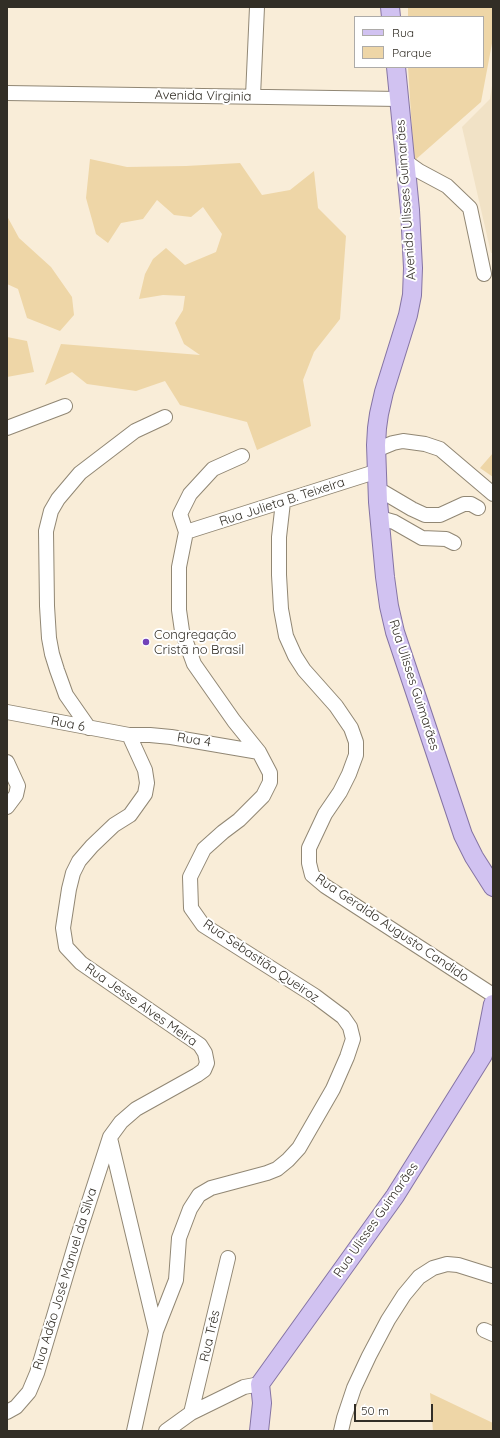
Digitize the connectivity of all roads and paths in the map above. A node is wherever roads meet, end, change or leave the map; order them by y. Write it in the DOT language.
graph roads {
  1 [pos="257,7"];
  2 [pos="396,68"];
  3 [pos="7,93"];
  4 [pos="253,96"];
  5 [pos="399,99"];
  6 [pos="405,161"];
  7 [pos="484,274"];
  8 [pos="65,406"];
  9 [pos="165,417"];
  10 [pos="7,428"];
  11 [pos="376,450"];
  12 [pos="242,456"];
  13 [pos="378,480"];
  14 [pos="493,494"];
  15 [pos="283,502"];
  16 [pos="478,508"];
  17 [pos="380,518"];
  18 [pos="186,532"];
  19 [pos="454,543"];
  20 [pos="7,712"];
  21 [pos="89,728"];
  22 [pos="129,735"];
  23 [pos="259,752"];
  24 [pos="7,762"];
  25 [pos="7,807"];
  26 [pos="493,887"];
  27 [pos="493,995"];
  28 [pos="493,1004"];
  29 [pos="488,1057"];
  30 [pos="110,1137"];
  31 [pos="228,1258"];
  32 [pos="493,1276"];
  33 [pos="156,1331"];
  34 [pos="260,1384"];
  35 [pos="7,1412"];
  36 [pos="192,1413"];
  37 [pos="134,1431"];
  38 [pos="166,1431"];
  39 [pos="259,1431"];
  40 [pos="341,1431"];
  1 -- 4 [label="street"];
  2 -- 5 [label="main road, Avenida Ulisses Guimarães"];
  3 -- 4 [label="street, Avenida Virginia"];
  4 -- 5 [label="street, Avenida Virginia"];
  5 -- 6 [label="main road, Avenida Ulisses Guimarães"];
  6 -- 7 [label="street"];
  6 -- 11 [label="main road, Avenida Ulisses Guimarães"];
  8 -- 10 [label="street"];
  9 -- 21 [label="street"];
  11 -- 13 [label="main road, Avenida Ulisses Guimarães"];
  11 -- 14 [label="street"];
  12 -- 18 [label="street, Rua Sebastião Queiroz"];
  13 -- 15 [label="street, Rua Julieta B. Teixeira"];
  13 -- 16 [label="street"];
  13 -- 17 [label="main road, Rua Ulisses Guimarães"];
  15 -- 18 [label="street, Rua Julieta B. Teixeira"];
  15 -- 27 [label="street, Rua Geraldo Augusto Candido"];
  17 -- 19 [label="street"];
  17 -- 26 [label="main road, Rua Ulisses Guimarães"];
  18 -- 23 [label="street, Rua Sebastião Queiroz"];
  20 -- 21 [label="street, Rua 6"];
  21 -- 22 [label="street, Rua 6"];
  22 -- 23 [label="street, Rua 4"];
  22 -- 30 [label="street, Rua Jesse Alves Meira"];
  23 -- 33 [label="street, Rua Sebastião Queiroz"];
  24 -- 25 [label="street"];
  28 -- 29 [label="main road, Rua Ulisses Guimarães"];
  29 -- 34 [label="main road, Rua Ulisses Guimarães"];
  30 -- 33 [label="street"];
  30 -- 35 [label="street, Rua Adão José Manuel da Silva"];
  31 -- 36 [label="street, Rua Três"];
  32 -- 40 [label="street"];
  33 -- 37 [label="street, Rua Sebastião Queiroz"];
  34 -- 36 [label="street"];
  34 -- 39 [label="main road"];
  36 -- 38 [label="street"];
}
